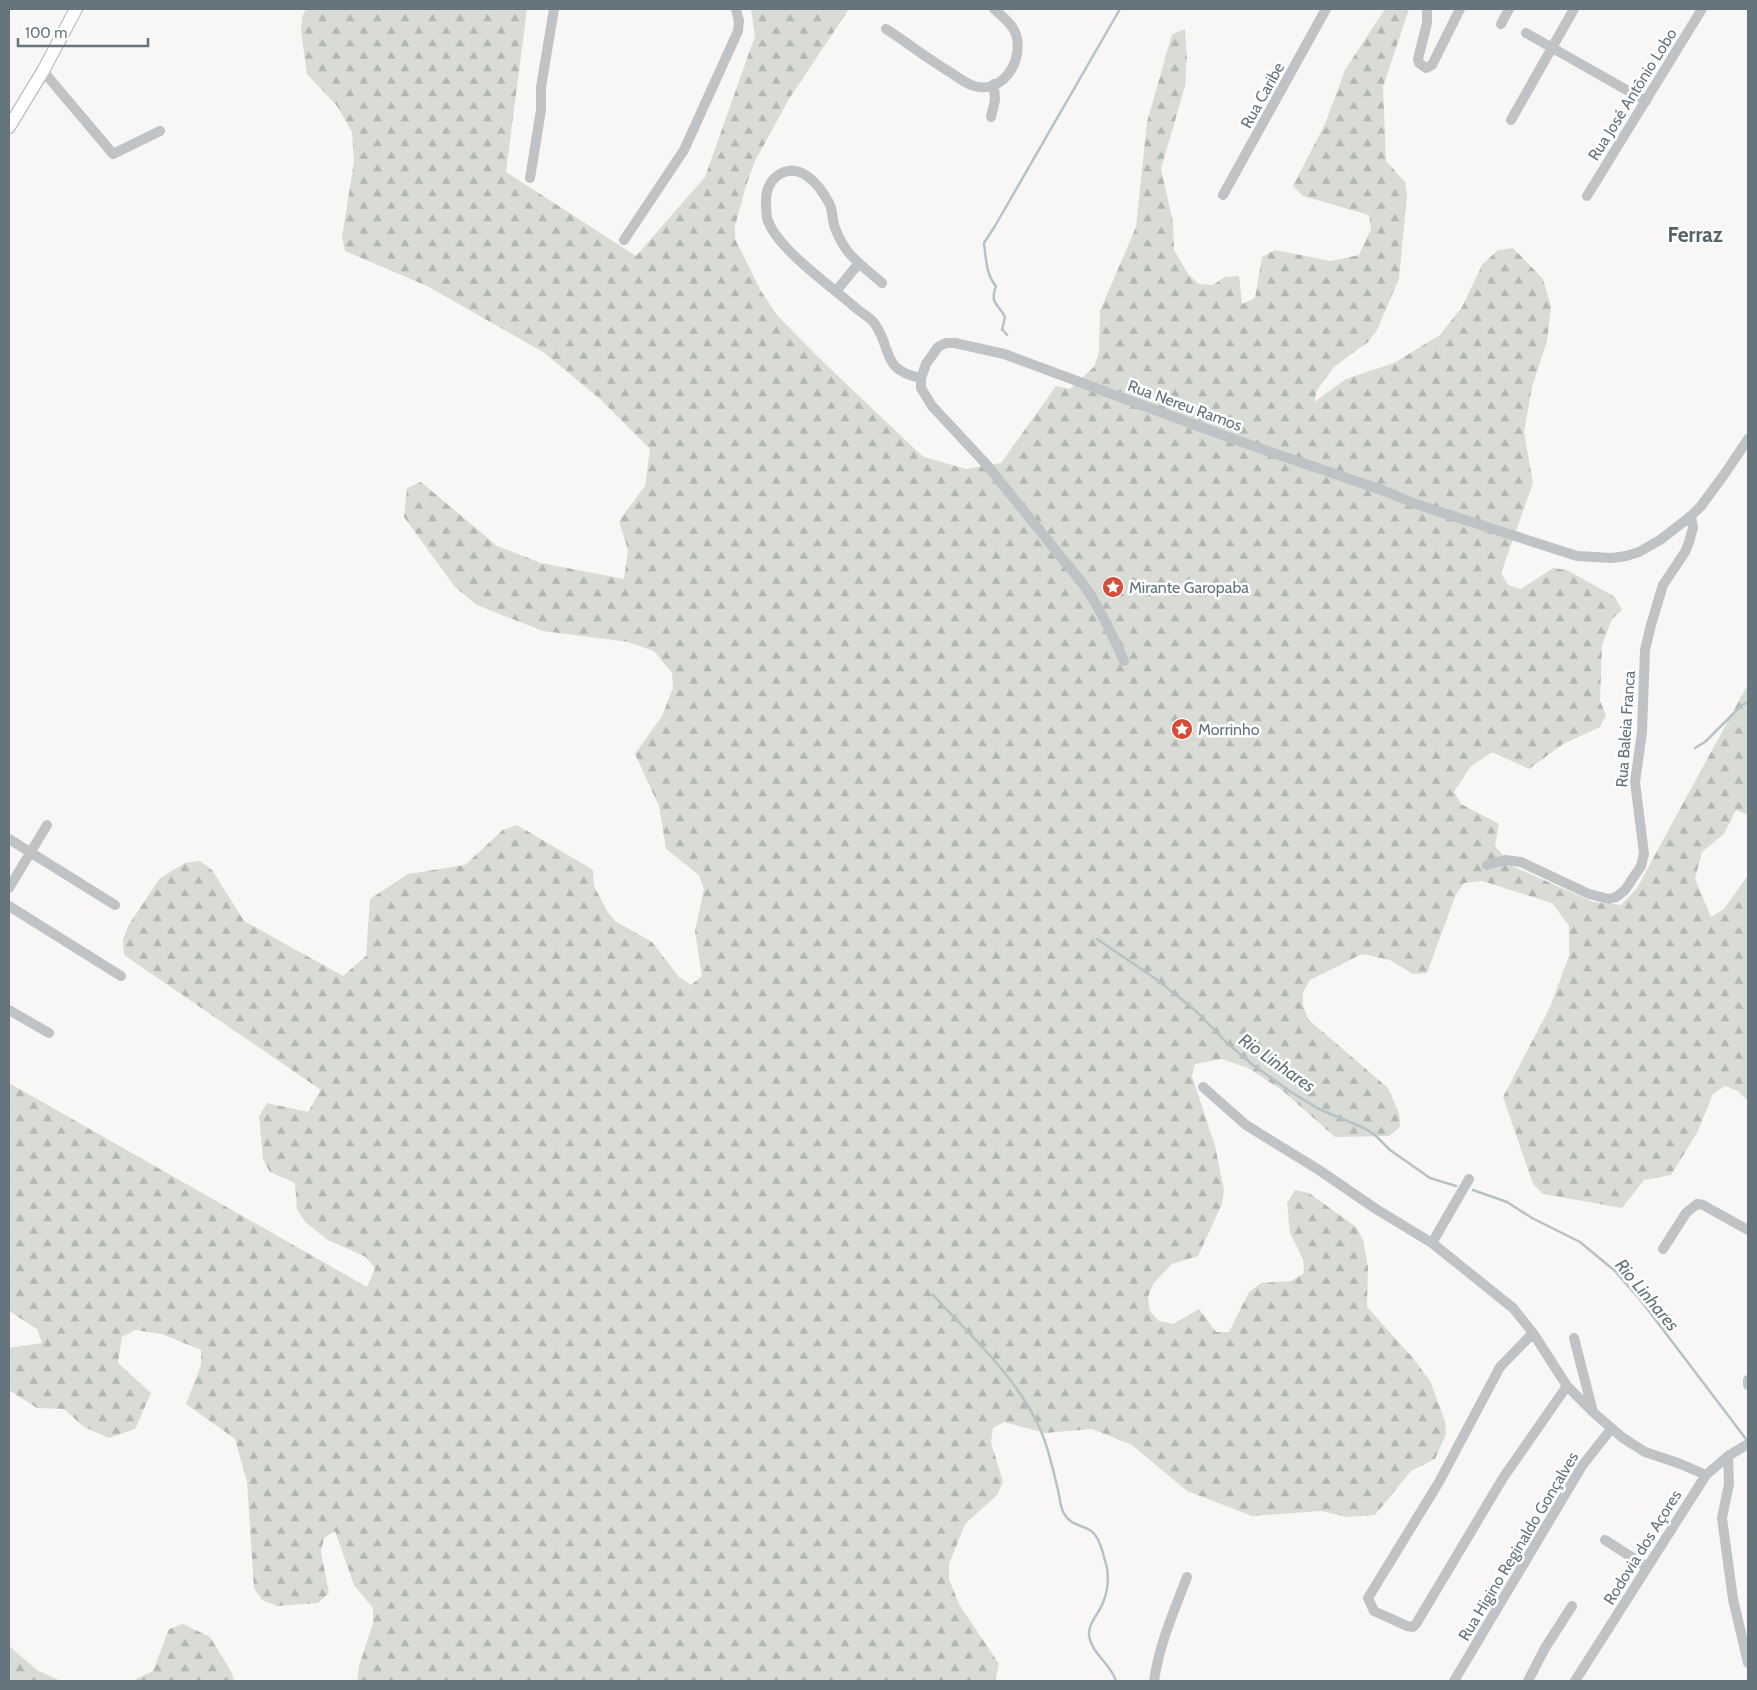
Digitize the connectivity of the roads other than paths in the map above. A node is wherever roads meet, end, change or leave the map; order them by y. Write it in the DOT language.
graph roads {
  1 [pos="76,9"];
  2 [pos="554,9"];
  3 [pos="736,9"];
  4 [pos="994,9"];
  5 [pos="1326,9"];
  6 [pos="1427,9"];
  7 [pos="1460,9"];
  8 [pos="1509,9"];
  9 [pos="1574,9"];
  10 [pos="1702,9"];
  11 [pos="1501,24"];
  12 [pos="886,29"];
  13 [pos="1526,34"];
  14 [pos="1552,48"];
  15 [pos="43,72"];
  16 [pos="994,84"];
  17 [pos="1646,101"];
  18 [pos="991,117"];
  19 [pos="1512,120"];
  20 [pos="9,127"];
  21 [pos="160,131"];
  22 [pos="530,178"];
  23 [pos="1223,195"];
  24 [pos="1587,196"];
  25 [pos="624,240"];
  26 [pos="859,263"];
  27 [pos="882,283"];
  28 [pos="836,290"];
  29 [pos="921,378"];
  30 [pos="1748,439"];
  31 [pos="1691,516"];
  32 [pos="1124,661"];
  33 [pos="47,825"];
  34 [pos="9,839"];
  35 [pos="30,852"];
  36 [pos="1487,865"];
  37 [pos="9,888"];
  38 [pos="115,905"];
  39 [pos="9,906"];
  40 [pos="121,976"];
  41 [pos="9,1010"];
  42 [pos="49,1033"];
  43 [pos="1203,1087"];
  44 [pos="1469,1179"];
  45 [pos="1748,1230"];
  46 [pos="1432,1243"];
  47 [pos="1663,1249"];
  48 [pos="1532,1333"];
  49 [pos="1574,1338"];
  50 [pos="1748,1380"];
  51 [pos="1748,1384"];
  52 [pos="1567,1386"];
  53 [pos="1594,1413"];
  54 [pos="1611,1429"];
  55 [pos="1748,1444"];
  56 [pos="1728,1456"];
  57 [pos="1706,1475"];
  58 [pos="1605,1540"];
  59 [pos="1647,1567"];
  60 [pos="1187,1577"];
  61 [pos="1572,1606"];
  62 [pos="1748,1663"];
  63 [pos="1154,1681"];
  64 [pos="1454,1681"];
  65 [pos="1528,1681"];
  66 [pos="1575,1681"];
  1 -- 15 [label="main road"];
  2 -- 22 [label="street"];
  3 -- 25 [label="street"];
  4 -- 16 [label="street"];
  5 -- 23 [label="street, Rua Caribe"];
  6 -- 7 [label="street"];
  8 -- 11 [label="street"];
  9 -- 14 [label="street"];
  10 -- 17 [label="street, Rua José Antônio Lobo"];
  12 -- 16 [label="street"];
  13 -- 14 [label="street"];
  14 -- 17 [label="street"];
  14 -- 19 [label="street"];
  15 -- 20 [label="main road"];
  15 -- 21 [label="street"];
  16 -- 18 [label="street"];
  17 -- 24 [label="street, Rua José Antônio Lobo"];
  26 -- 27 [label="street"];
  26 -- 28 [label="street"];
  26 -- 28 [label="street"];
  28 -- 29 [label="street"];
  29 -- 31 [label="street, Rua Nereu Ramos"];
  29 -- 32 [label="street"];
  30 -- 31 [label="street, Rua Nereu Ramos"];
  31 -- 36 [label="street, Rua Baleia Franca"];
  33 -- 35 [label="street"];
  34 -- 35 [label="street"];
  35 -- 37 [label="street"];
  35 -- 38 [label="street"];
  39 -- 40 [label="street"];
  41 -- 42 [label="street"];
  43 -- 46 [label="street"];
  44 -- 46 [label="street"];
  45 -- 47 [label="street"];
  46 -- 48 [label="street"];
  48 -- 52 [label="street"];
  48 -- 52 [label="street"];
  49 -- 53 [label="street"];
  50 -- 51 [label="street"];
  52 -- 53 [label="street"];
  53 -- 54 [label="street"];
  54 -- 57 [label="street"];
  54 -- 64 [label="street, Rua Higino Reginaldo Gonçalves"];
  55 -- 56 [label="street, Rodovia dos Açores"];
  56 -- 57 [label="street, Rodovia dos Açores"];
  56 -- 62 [label="street"];
  57 -- 59 [label="street, Rodovia dos Açores"];
  58 -- 59 [label="street"];
  59 -- 66 [label="street, Rodovia dos Açores"];
  60 -- 63 [label="street"];
  61 -- 65 [label="street"];
}
